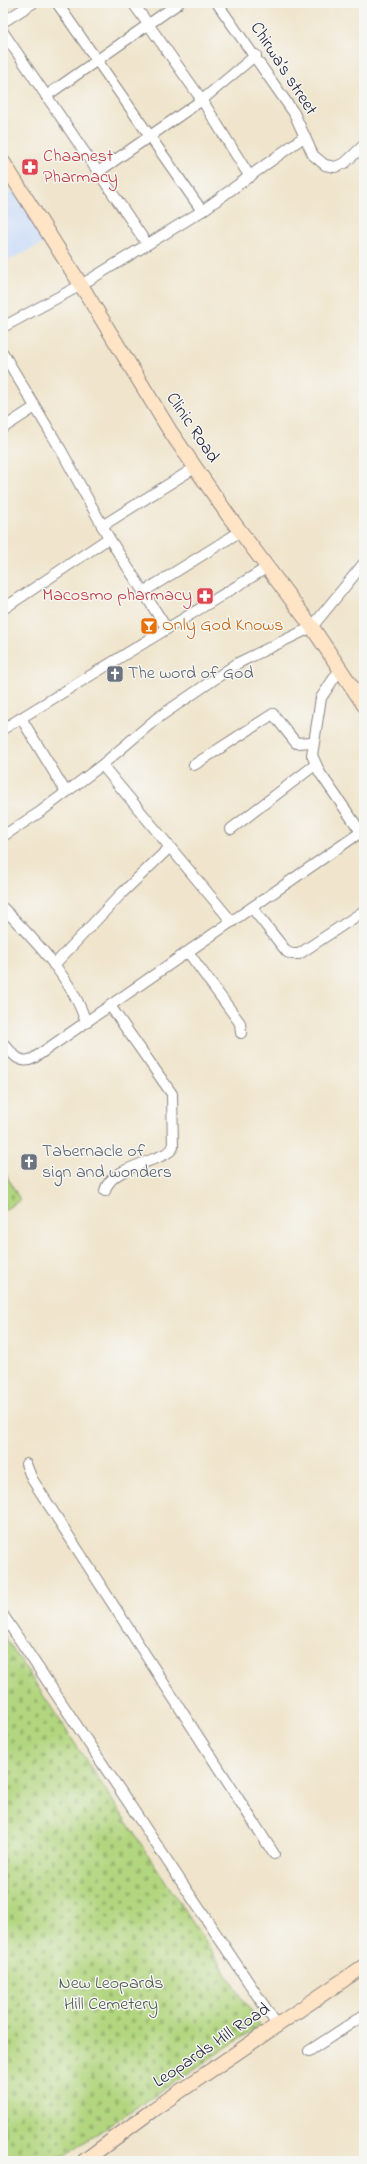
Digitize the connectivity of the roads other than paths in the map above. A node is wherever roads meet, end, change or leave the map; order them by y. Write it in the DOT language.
graph roads {
  1 [pos="33,3"];
  2 [pos="57,3"];
  3 [pos="133,3"];
  4 [pos="179,3"];
  5 [pos="217,3"];
  6 [pos="3,22"];
  7 [pos="148,26"];
  8 [pos="3,32"];
  9 [pos="256,56"];
  10 [pos="96,61"];
  11 [pos="46,96"];
  12 [pos="202,100"];
  13 [pos="151,136"];
  14 [pos="305,136"];
  15 [pos="364,145"];
  16 [pos="3,162"];
  17 [pos="98,172"];
  18 [pos="250,177"];
  19 [pos="202,211"];
  20 [pos="147,244"];
  21 [pos="82,285"];
  22 [pos="3,327"];
  23 [pos="3,353"];
  24 [pos="35,407"];
  25 [pos="3,428"];
  26 [pos="196,468"];
  27 [pos="102,526"];
  28 [pos="240,531"];
  29 [pos="109,538"];
  30 [pos="364,563"];
  31 [pos="268,567"];
  32 [pos="143,592"];
  33 [pos="3,609"];
  34 [pos="312,626"];
  35 [pos="167,629"];
  36 [pos="340,669"];
  37 [pos="364,705"];
  38 [pos="21,718"];
  39 [pos="3,729"];
  40 [pos="312,742"];
  41 [pos="102,765"];
  42 [pos="194,765"];
  43 [pos="315,765"];
  44 [pos="66,792"];
  45 [pos="231,829"];
  46 [pos="362,831"];
  47 [pos="3,836"];
  48 [pos="169,848"];
  49 [pos="3,908"];
  50 [pos="252,908"];
  51 [pos="364,911"];
  52 [pos="232,922"];
  53 [pos="188,952"];
  54 [pos="54,965"];
  55 [pos="111,1007"];
  56 [pos="86,1023"];
  57 [pos="241,1033"];
  58 [pos="3,1043"];
  59 [pos="105,1191"];
  60 [pos="26,1464"];
  61 [pos="3,1615"];
  62 [pos="274,1854"];
  63 [pos="364,1966"];
  64 [pos="364,2015"];
  65 [pos="278,2025"];
  66 [pos="309,2051"];
  67 [pos="84,2161"];
  1 -- 6 [label="street"];
  2 -- 10 [label="street"];
  3 -- 7 [label="street"];
  4 -- 7 [label="street"];
  5 -- 9 [label="street, Chirwa’s street"];
  7 -- 10 [label="street"];
  7 -- 12 [label="street"];
  8 -- 11 [label="street"];
  9 -- 12 [label="street"];
  9 -- 14 [label="street, Chirwa’s street"];
  10 -- 11 [label="street"];
  10 -- 13 [label="street"];
  11 -- 17 [label="street"];
  12 -- 13 [label="street"];
  12 -- 18 [label="street"];
  13 -- 17 [label="street"];
  13 -- 19 [label="street"];
  14 -- 15 [label="street, Chirwa’s street"];
  14 -- 18 [label="street"];
  16 -- 21 [label="street, Clinic Road"];
  17 -- 20 [label="street"];
  18 -- 19 [label="street"];
  19 -- 20 [label="street"];
  20 -- 21 [label="street"];
  21 -- 22 [label="street"];
  21 -- 26 [label="street, Clinic Road"];
  23 -- 24 [label="street"];
  24 -- 25 [label="street"];
  24 -- 27 [label="street"];
  26 -- 27 [label="street"];
  26 -- 28 [label="street, Clinic Road"];
  27 -- 29 [label="street"];
  28 -- 31 [label="street, Clinic Road"];
  28 -- 32 [label="street"];
  29 -- 32 [label="street"];
  29 -- 33 [label="street"];
  30 -- 34 [label="street"];
  31 -- 34 [label="street, Clinic Road"];
  31 -- 35 [label="street"];
  32 -- 35 [label="street"];
  34 -- 36 [label="street, Clinic Road"];
  34 -- 41 [label="street"];
  35 -- 38 [label="street"];
  36 -- 37 [label="street, Clinic Road"];
  36 -- 40 [label="street"];
  38 -- 39 [label="street"];
  38 -- 44 [label="street"];
  40 -- 42 [label="street"];
  40 -- 43 [label="street"];
  41 -- 44 [label="street"];
  41 -- 48 [label="street"];
  43 -- 45 [label="street"];
  43 -- 46 [label="street"];
  44 -- 47 [label="street"];
  46 -- 50 [label="street"];
  48 -- 52 [label="street"];
  48 -- 54 [label="street"];
  49 -- 54 [label="street"];
  50 -- 51 [label="street"];
  50 -- 52 [label="street"];
  52 -- 53 [label="street"];
  53 -- 55 [label="street"];
  53 -- 57 [label="street"];
  54 -- 56 [label="street"];
  55 -- 56 [label="street"];
  55 -- 59 [label="street"];
  56 -- 58 [label="street"];
  60 -- 62 [label="street"];
  61 -- 65 [label="street"];
  63 -- 65 [label="street, Leopards Hill Road"];
  64 -- 66 [label="street"];
  65 -- 67 [label="street, Leopards Hill Road"];
}
